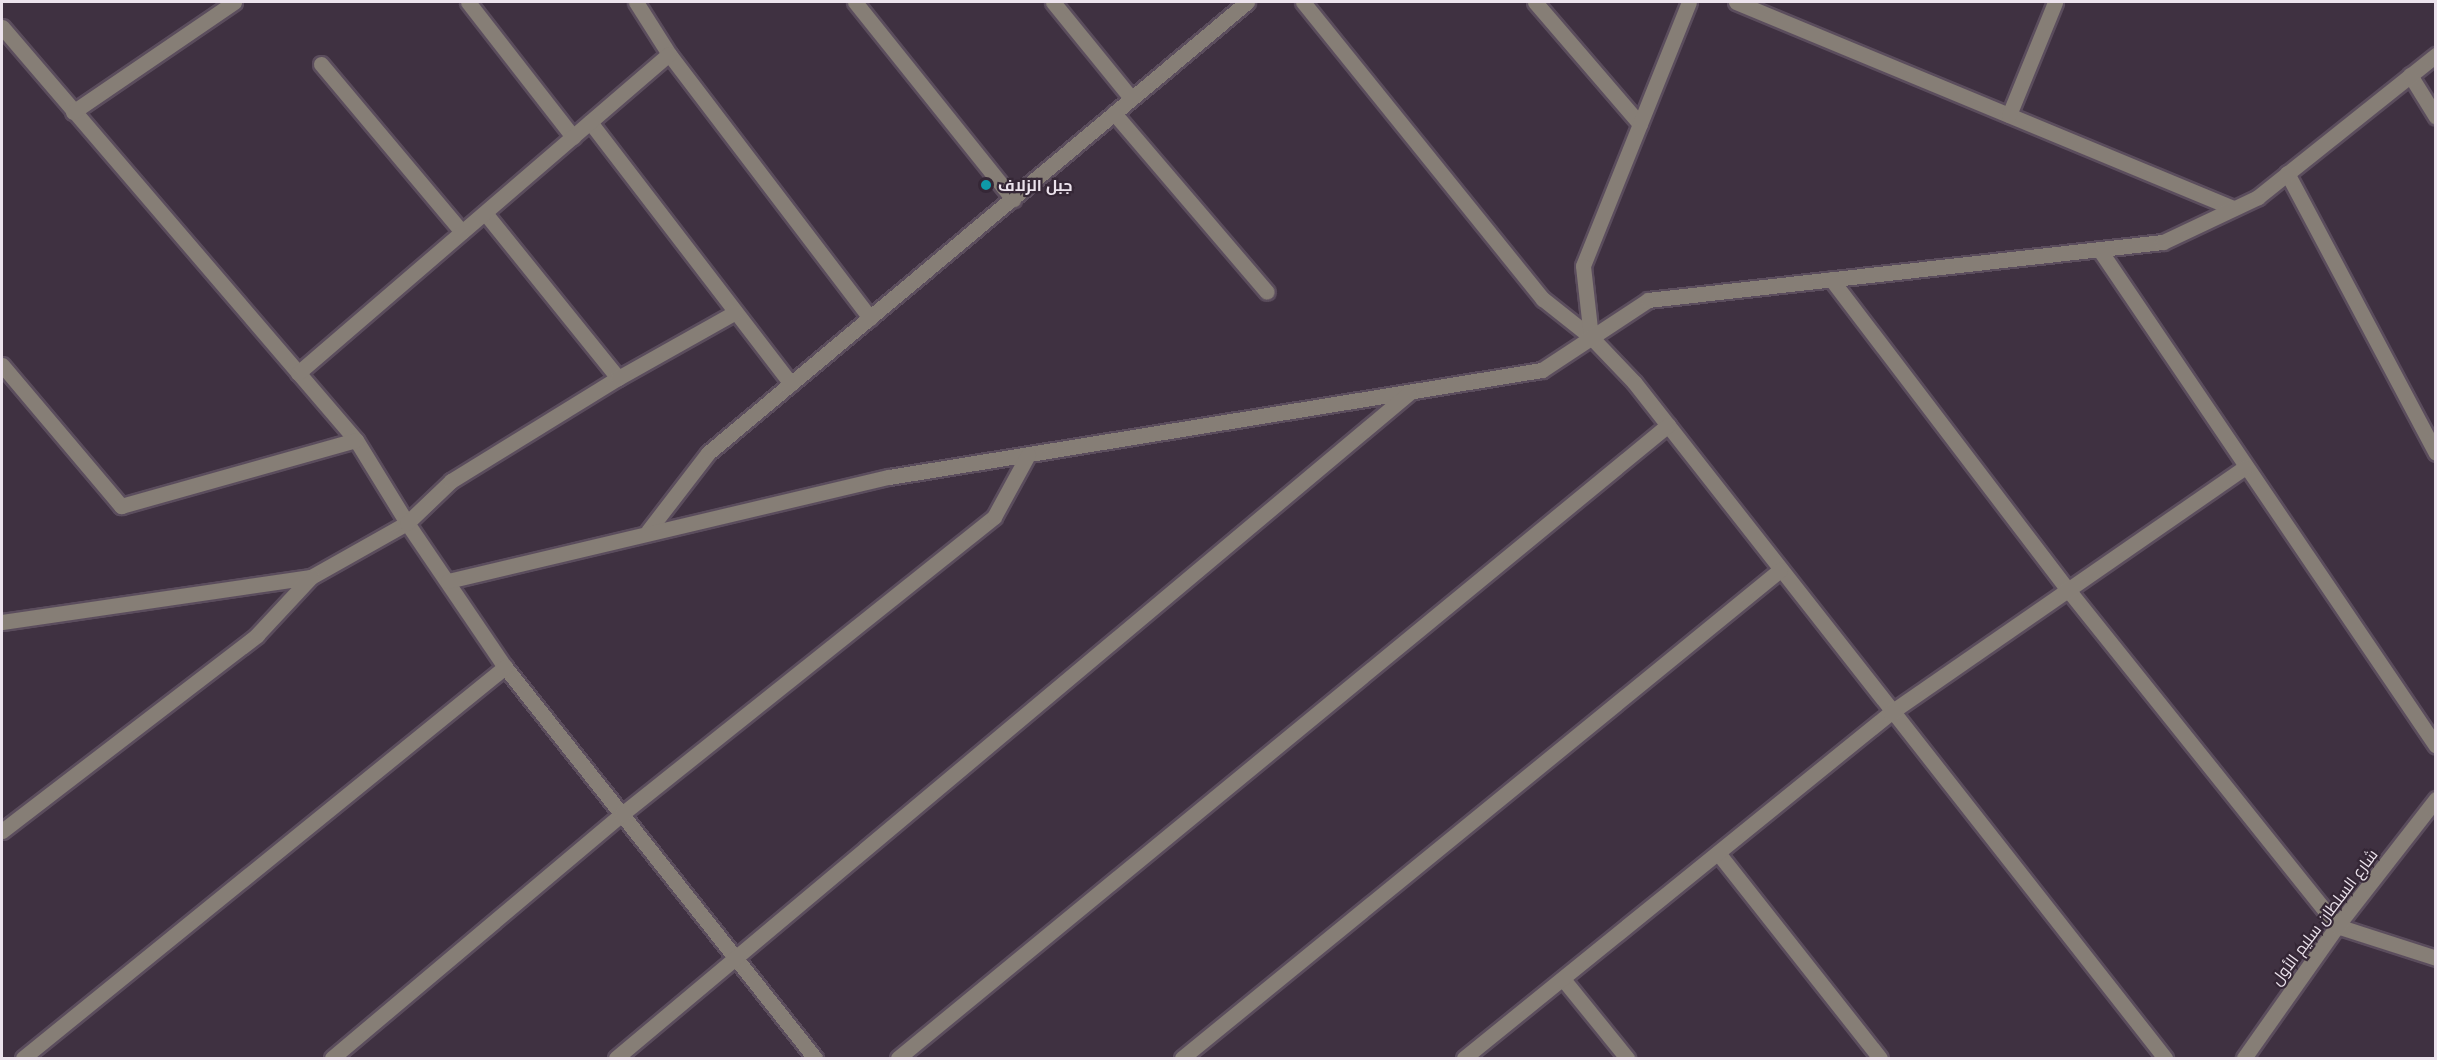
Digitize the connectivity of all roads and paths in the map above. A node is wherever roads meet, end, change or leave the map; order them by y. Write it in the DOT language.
graph roads {
  1 [pos="234,2"];
  2 [pos="468,2"];
  3 [pos="636,2"];
  4 [pos="855,2"];
  5 [pos="1053,2"];
  6 [pos="1247,2"];
  7 [pos="1303,2"];
  8 [pos="1535,2"];
  9 [pos="1689,2"];
  10 [pos="1736,2"];
  11 [pos="2055,2"];
  12 [pos="2,27"];
  13 [pos="669,54"];
  14 [pos="2436,55"];
  15 [pos="321,64"];
  16 [pos="2410,75"];
  17 [pos="1131,98"];
  18 [pos="73,112"];
  19 [pos="1114,113"];
  20 [pos="2009,116"];
  21 [pos="2436,117"];
  22 [pos="590,122"];
  23 [pos="1640,123"];
  24 [pos="573,137"];
  25 [pos="2287,173"];
  26 [pos="1012,199"];
  27 [pos="2233,208"];
  28 [pos="485,213"];
  29 [pos="462,232"];
  30 [pos="2099,249"];
  31 [pos="1831,279"];
  32 [pos="1267,292"];
  33 [pos="734,313"];
  34 [pos="870,318"];
  35 [pos="1591,337"];
  36 [pos="2,365"];
  37 [pos="298,373"];
  38 [pos="618,378"];
  39 [pos="791,384"];
  40 [pos="1410,392"];
  41 [pos="1668,425"];
  42 [pos="356,440"];
  43 [pos="2436,453"];
  44 [pos="1028,454"];
  45 [pos="2244,468"];
  46 [pos="407,523"];
  47 [pos="648,531"];
  48 [pos="1780,570"];
  49 [pos="311,577"];
  50 [pos="448,581"];
  51 [pos="2070,591"];
  52 [pos="2,622"];
  53 [pos="505,667"];
  54 [pos="1890,713"];
  55 [pos="2436,746"];
  56 [pos="2436,800"];
  57 [pos="622,814"];
  58 [pos="2,831"];
  59 [pos="1718,853"];
  60 [pos="2337,926"];
  61 [pos="2436,958"];
  62 [pos="737,959"];
  63 [pos="1563,979"];
  64 [pos="23,1059"];
  65 [pos="332,1059"];
  66 [pos="616,1059"];
  67 [pos="815,1059"];
  68 [pos="898,1059"];
  69 [pos="1182,1059"];
  70 [pos="1464,1059"];
  71 [pos="1627,1059"];
  72 [pos="1880,1059"];
  73 [pos="2164,1059"];
  74 [pos="2244,1059"];
  1 -- 18 [label="street"];
  2 -- 24 [label="street"];
  3 -- 13 [label="street"];
  4 -- 26 [label="street"];
  5 -- 17 [label="street"];
  6 -- 17 [label="street"];
  7 -- 35 [label="street"];
  8 -- 23 [label="street"];
  9 -- 23 [label="street"];
  10 -- 20 [label="street"];
  11 -- 20 [label="street"];
  12 -- 18 [label="street"];
  13 -- 22 [label="street"];
  13 -- 34 [label="street"];
  14 -- 16 [label="street"];
  15 -- 29 [label="street"];
  16 -- 21 [label="street"];
  16 -- 25 [label="street"];
  17 -- 19 [label="street"];
  18 -- 37 [label="street"];
  19 -- 26 [label="street"];
  19 -- 32 [label="street"];
  20 -- 27 [label="street"];
  22 -- 24 [label="street"];
  22 -- 33 [label="street"];
  23 -- 35 [label="street"];
  24 -- 28 [label="street"];
  25 -- 27 [label="street"];
  25 -- 43 [label="street"];
  26 -- 34 [label="street"];
  27 -- 30 [label="street"];
  28 -- 29 [label="street"];
  28 -- 38 [label="street"];
  29 -- 37 [label="street"];
  30 -- 31 [label="street"];
  30 -- 45 [label="street"];
  31 -- 35 [label="street"];
  31 -- 51 [label="street"];
  33 -- 38 [label="street"];
  33 -- 39 [label="street"];
  34 -- 39 [label="street"];
  35 -- 40 [label="street"];
  35 -- 41 [label="street"];
  36 -- 42 [label="street"];
  37 -- 42 [label="street"];
  38 -- 46 [label="street"];
  39 -- 47 [label="street"];
  40 -- 44 [label="street"];
  40 -- 62 [label="street"];
  41 -- 48 [label="street"];
  41 -- 68 [label="street"];
  42 -- 46 [label="street"];
  44 -- 47 [label="street"];
  44 -- 57 [label="street"];
  45 -- 51 [label="street"];
  45 -- 55 [label="street"];
  46 -- 49 [label="street"];
  46 -- 50 [label="street"];
  47 -- 50 [label="street"];
  48 -- 54 [label="street"];
  48 -- 69 [label="street"];
  49 -- 52 [label="street"];
  49 -- 58 [label="street"];
  50 -- 53 [label="street"];
  51 -- 54 [label="street"];
  51 -- 60 [label="street"];
  53 -- 57 [label="street"];
  53 -- 64 [label="street"];
  54 -- 59 [label="street"];
  54 -- 73 [label="street"];
  56 -- 60 [label="street, شارع السلطان سليم الأول"];
  57 -- 62 [label="street"];
  57 -- 65 [label="street"];
  59 -- 63 [label="street"];
  59 -- 72 [label="street"];
  60 -- 61 [label="street"];
  60 -- 74 [label="street, شارع السلطان سليم الأول"];
  62 -- 66 [label="street"];
  62 -- 67 [label="street"];
  63 -- 70 [label="street"];
  63 -- 71 [label="street"];
}
